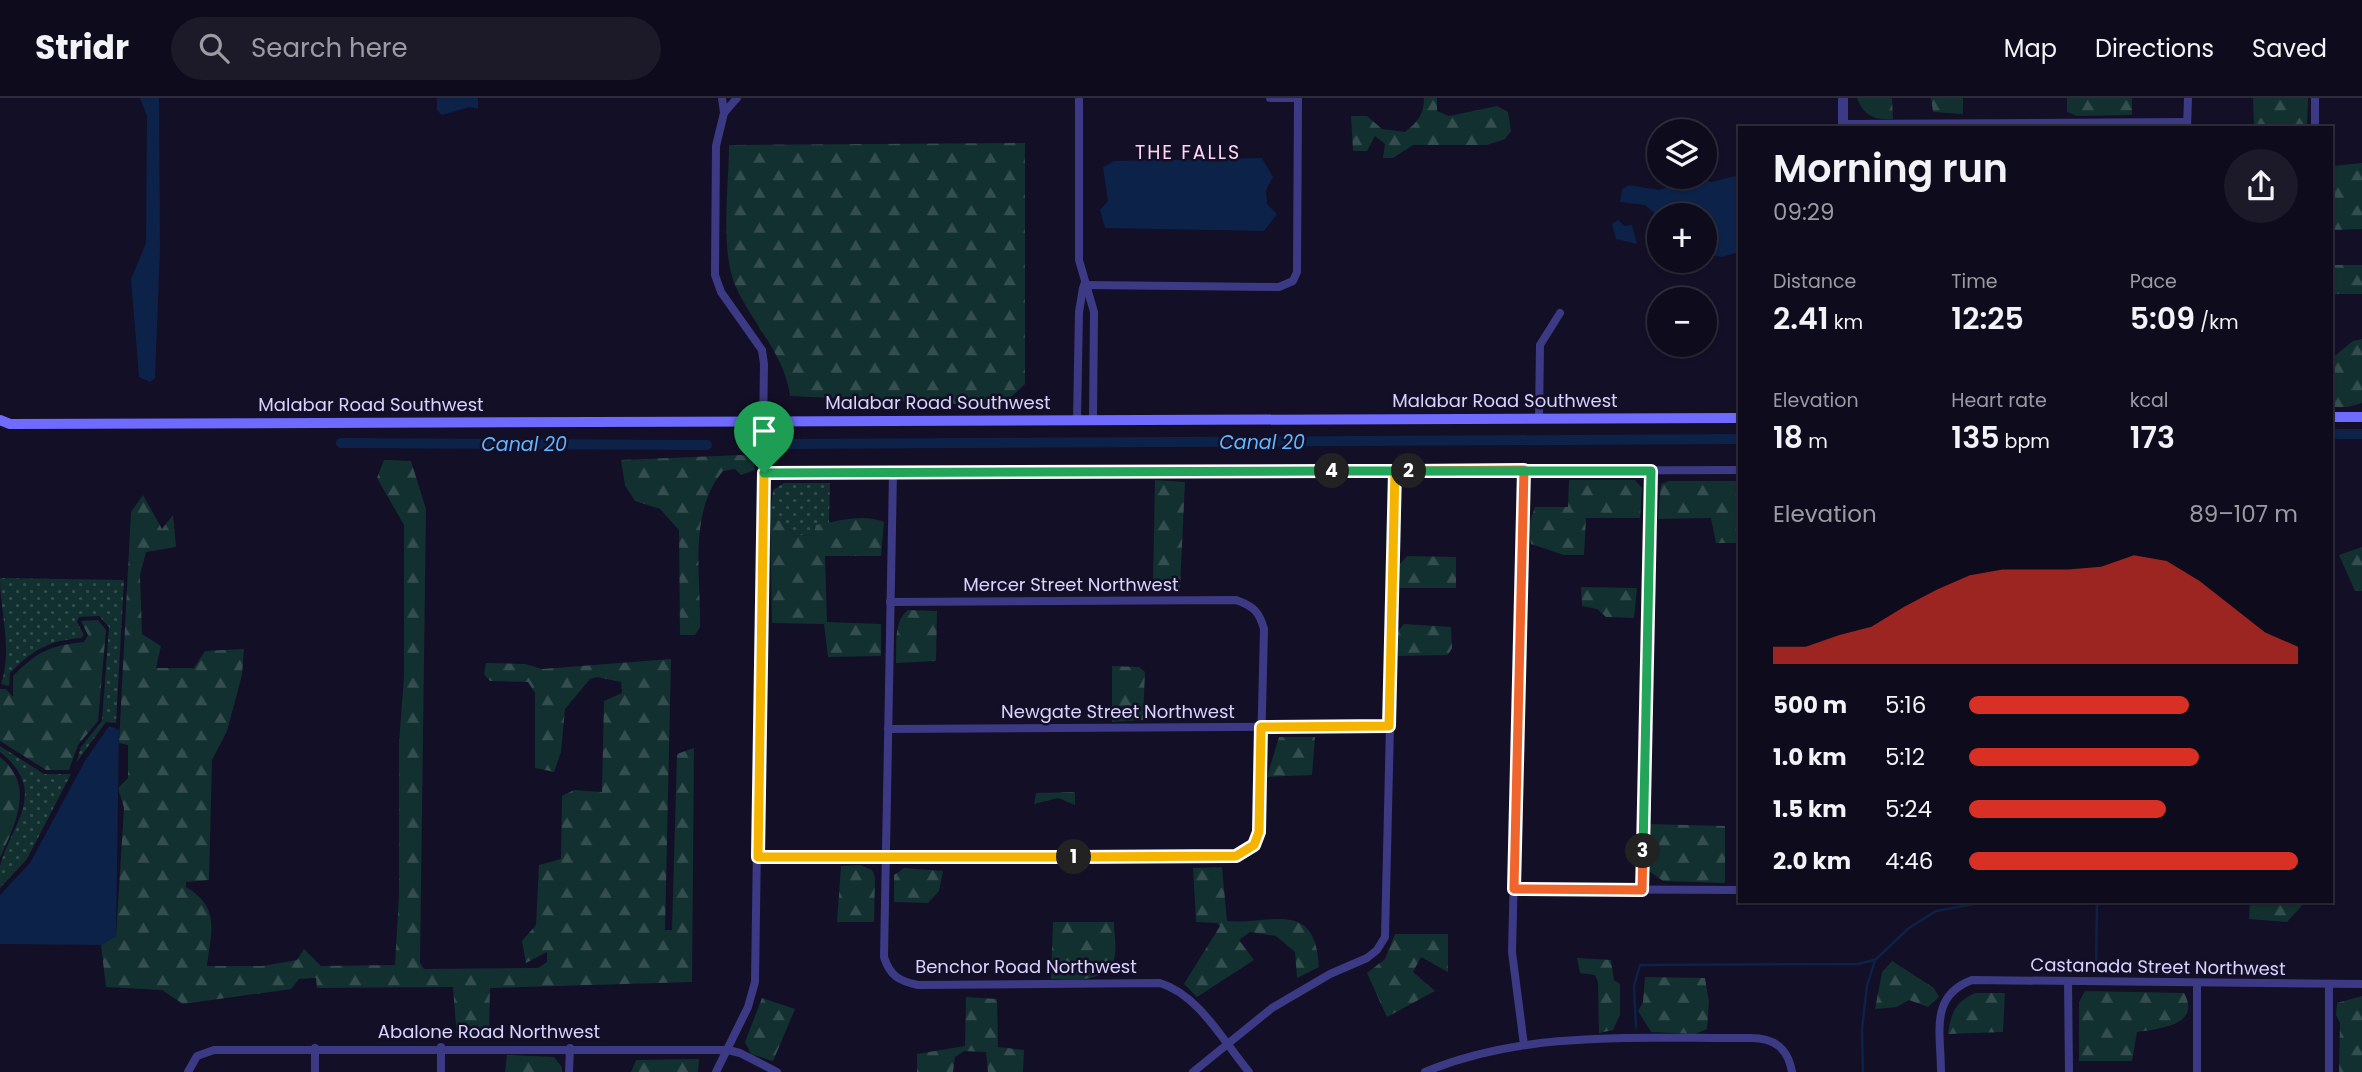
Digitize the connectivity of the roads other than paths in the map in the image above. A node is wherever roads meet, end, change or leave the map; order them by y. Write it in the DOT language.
graph roads {
  1 [pos="722,98"];
  2 [pos="737,98"];
  3 [pos="1079,98"];
  4 [pos="1270,98"];
  5 [pos="1298,98"];
  6 [pos="1843,98"];
  7 [pos="2188,98"];
  8 [pos="2315,98"];
  9 [pos="724,113"];
  10 [pos="2187,125"];
  11 [pos="1843,126"];
  12 [pos="2315,126"];
  13 [pos="1084,285"];
  14 [pos="1560,313"];
  15 [pos="2333,417"];
  16 [pos="2362,417"];
  17 [pos="1738,418"];
  18 [pos="1539,419"];
  19 [pos="1077,420"];
  20 [pos="1093,420"];
  21 [pos="763,422"];
  22 [pos="3,424"];
  23 [pos="1524,470"];
  24 [pos="1738,470"];
  25 [pos="1395,471"];
  26 [pos="1651,471"];
  27 [pos="764,473"];
  28 [pos="893,473"];
  29 [pos="890,602"];
  30 [pos="1389,726"];
  31 [pos="1261,727"];
  32 [pos="888,729"];
  33 [pos="886,856"];
  34 [pos="758,857"];
  35 [pos="1514,889"];
  36 [pos="1642,890"];
  37 [pos="1738,890"];
  38 [pos="2068,981"];
  39 [pos="2197,984"];
  40 [pos="2362,984"];
  41 [pos="2329,985"];
  42 [pos="1226,1044"];
  43 [pos="1524,1045"];
  44 [pos="442,1047"];
  45 [pos="315,1048"];
  46 [pos="570,1048"];
  47 [pos="727,1050"];
  48 [pos="188,1072"];
  49 [pos="314,1072"];
  50 [pos="441,1072"];
  51 [pos="569,1072"];
  52 [pos="716,1072"];
  53 [pos="777,1072"];
  54 [pos="1193,1072"];
  55 [pos="1249,1072"];
  56 [pos="1426,1072"];
  57 [pos="1792,1072"];
  58 [pos="1941,1072"];
  59 [pos="2069,1072"];
  60 [pos="2197,1072"];
  61 [pos="2329,1072"];
  1 -- 9 [label="street"];
  2 -- 9 [label="street"];
  3 -- 13 [label="street"];
  4 -- 5 [label="street"];
  5 -- 13 [label="street"];
  6 -- 11 [label="street"];
  7 -- 10 [label="street"];
  8 -- 12 [label="street"];
  9 -- 21 [label="street"];
  10 -- 11 [label="street"];
  13 -- 19 [label="street"];
  13 -- 20 [label="street"];
  14 -- 18 [label="street"];
  15 -- 16 [label="main road"];
  17 -- 18 [label="main road, Malabar Road Southwest"];
  18 -- 20 [label="main road, Malabar Road Southwest"];
  19 -- 20 [label="main road, Malabar Road Southwest"];
  19 -- 21 [label="main road, Malabar Road Southwest"];
  21 -- 22 [label="main road, Malabar Road Southwest"];
  21 -- 27 [label="street"];
  23 -- 25 [label="street"];
  23 -- 26 [label="street"];
  23 -- 35 [label="street"];
  24 -- 26 [label="street"];
  25 -- 28 [label="street"];
  25 -- 30 [label="street"];
  26 -- 36 [label="street"];
  27 -- 28 [label="street"];
  27 -- 34 [label="street"];
  28 -- 29 [label="street, Benchor Road Northwest"];
  29 -- 31 [label="street, Mercer Street Northwest"];
  29 -- 32 [label="street, Benchor Road Northwest"];
  30 -- 31 [label="street, Newgate Street Northwest"];
  30 -- 42 [label="street"];
  31 -- 32 [label="street, Newgate Street Northwest"];
  31 -- 33 [label="street"];
  32 -- 33 [label="street, Benchor Road Northwest"];
  33 -- 34 [label="street"];
  33 -- 42 [label="street, Benchor Road Northwest"];
  34 -- 47 [label="street"];
  35 -- 36 [label="street"];
  35 -- 43 [label="street"];
  36 -- 37 [label="street"];
  38 -- 39 [label="street, Castanada Street Northwest"];
  38 -- 58 [label="street, Castanada Street Northwest"];
  38 -- 59 [label="street"];
  39 -- 41 [label="street, Castanada Street Northwest"];
  39 -- 60 [label="street"];
  40 -- 41 [label="street, Castanada Street Northwest"];
  41 -- 61 [label="street"];
  42 -- 54 [label="street"];
  42 -- 55 [label="street, Benchor Road Northwest"];
  43 -- 56 [label="street"];
  43 -- 57 [label="street"];
  44 -- 45 [label="street, Abalone Road Northwest"];
  44 -- 46 [label="street, Abalone Road Northwest"];
  44 -- 50 [label="street"];
  45 -- 48 [label="street, Abalone Road Northwest"];
  45 -- 49 [label="street"];
  46 -- 47 [label="street, Abalone Road Northwest"];
  46 -- 51 [label="street"];
  47 -- 52 [label="street"];
  47 -- 53 [label="street, Abalone Road Northwest"];
}
